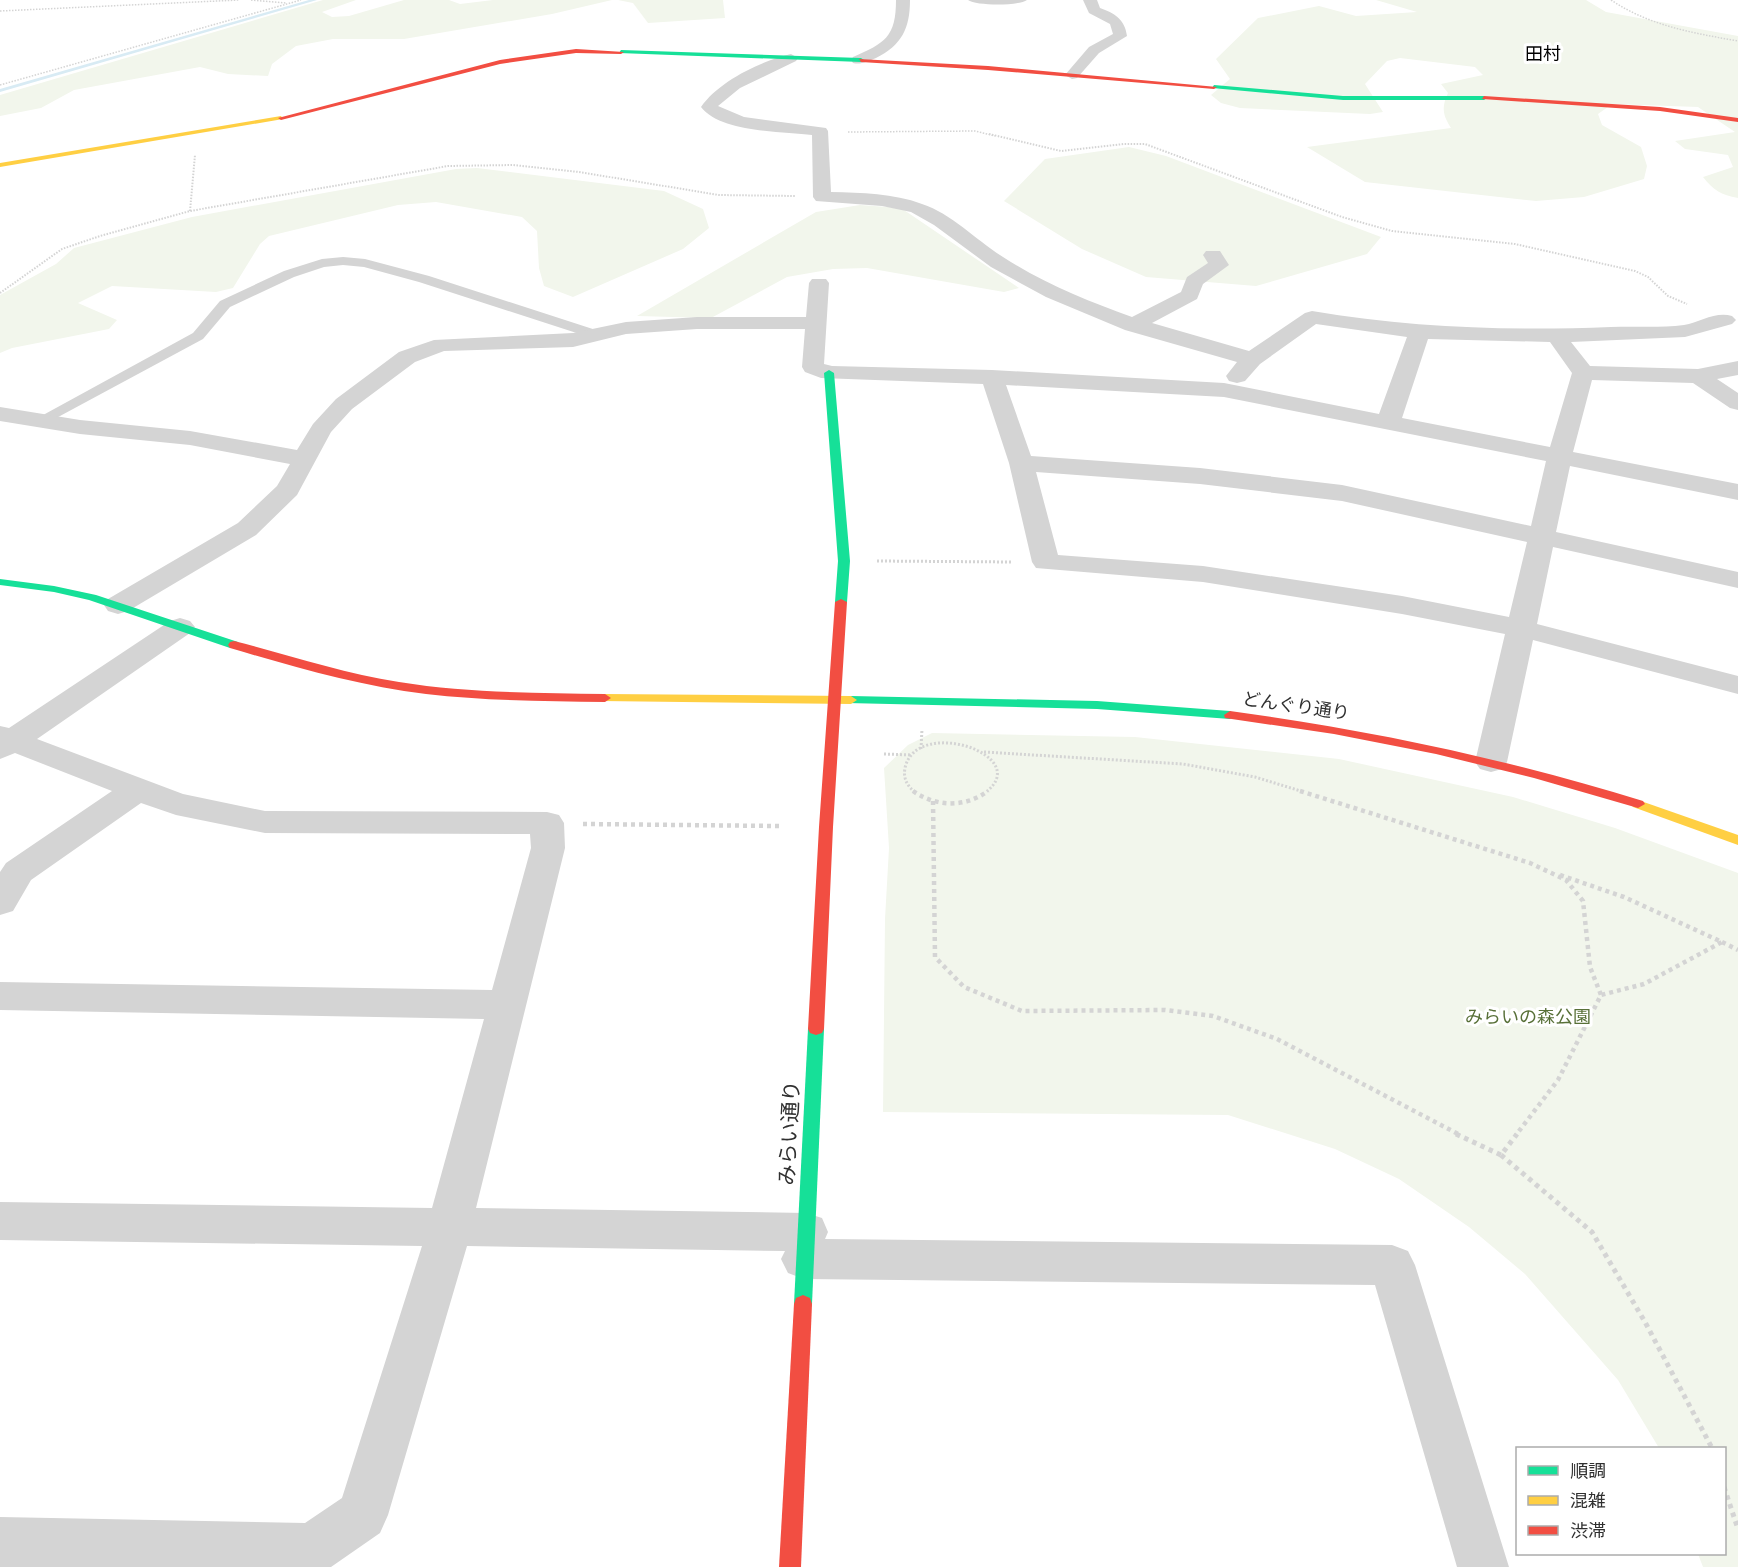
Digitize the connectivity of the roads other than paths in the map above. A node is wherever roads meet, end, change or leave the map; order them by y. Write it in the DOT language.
graph roads {
  1 [pos="903,0"];
  2 [pos="975,0"];
  3 [pos="1020,0"];
  4 [pos="1090,0"];
  5 [pos="791,57"];
  6 [pos="858,60"];
  7 [pos="1072,75"];
  8 [pos="1738,120"];
  9 [pos="0,165"];
  10 [pos="1213,255"];
  11 [pos="819,283"];
  12 [pos="1725,320"];
  13 [pos="817,323"];
  14 [pos="1133,325"];
  15 [pos="1420,332"];
  16 [pos="597,334"];
  17 [pos="1556,336"];
  18 [pos="1252,359"];
  19 [pos="1738,368"];
  20 [pos="829,373"];
  21 [pos="1583,373"];
  22 [pos="1698,376"];
  23 [pos="992,377"];
  24 [pos="1224,390"];
  25 [pos="1738,403"];
  26 [pos="0,414"];
  27 [pos="42,420"];
  28 [pos="1388,423"];
  29 [pos="1560,456"];
  30 [pos="305,459"];
  31 [pos="1021,463"];
  32 [pos="1738,492"];
  33 [pos="1543,536"];
  34 [pos="1738,580"];
  35 [pos="0,582"];
  36 [pos="118,604"];
  37 [pos="180,627"];
  38 [pos="1520,628"];
  39 [pos="1738,685"];
  40 [pos="834,700"];
  41 [pos="4,742"];
  42 [pos="1491,762"];
  43 [pos="136,790"];
  44 [pos="1738,840"];
  45 [pos="0,902"];
  46 [pos="0,996"];
  47 [pos="507,1005"];
  48 [pos="0,1221"];
  49 [pos="449,1227"];
  50 [pos="805,1246"];
  51 [pos="0,1543"];
  52 [pos="790,1567"];
  53 [pos="1483,1567"];
  1 -- 6 [label="street"];
  2 -- 3 [label="street"];
  4 -- 7 [label="street"];
  5 -- 6 [label="street"];
  5 -- 9 [label="street"];
  5 -- 14 [label="street"];
  6 -- 7 [label="street"];
  7 -- 8 [label="street"];
  10 -- 14 [label="street"];
  11 -- 13 [label="street"];
  12 -- 17 [label="street"];
  13 -- 16 [label="street"];
  13 -- 20 [label="street"];
  14 -- 18 [label="street"];
  15 -- 17 [label="street"];
  15 -- 18 [label="street"];
  15 -- 28 [label="street"];
  16 -- 27 [label="lane"];
  16 -- 30 [label="street"];
  17 -- 21 [label="street"];
  18 -- 24 [label="street"];
  19 -- 22 [label="street"];
  20 -- 23 [label="street"];
  20 -- 40 [label="street, みらい通り"];
  21 -- 22 [label="street"];
  21 -- 29 [label="street"];
  22 -- 25 [label="street"];
  23 -- 24 [label="street"];
  23 -- 31 [label="street"];
  24 -- 28 [label="street"];
  26 -- 27 [label="street"];
  27 -- 30 [label="street"];
  28 -- 29 [label="street"];
  29 -- 32 [label="street"];
  29 -- 33 [label="street"];
  30 -- 36 [label="street"];
  31 -- 33 [label="street"];
  31 -- 38 [label="street"];
  33 -- 34 [label="street"];
  33 -- 38 [label="street"];
  35 -- 36 [label="street, どんぐり通り"];
  36 -- 37 [label="street, どんぐり通り"];
  37 -- 40 [label="street, どんぐり通り"];
  37 -- 41 [label="street"];
  38 -- 39 [label="street"];
  38 -- 42 [label="street"];
  40 -- 42 [label="street, どんぐり通り"];
  40 -- 50 [label="street, みらい通り"];
  41 -- 43 [label="street"];
  42 -- 44 [label="street, どんぐり通り"];
  43 -- 45 [label="street"];
  43 -- 47 [label="street"];
  46 -- 47 [label="street"];
  47 -- 49 [label="street"];
  48 -- 49 [label="street"];
  49 -- 50 [label="street"];
  49 -- 51 [label="street"];
  50 -- 52 [label="street, みらい通り"];
  50 -- 53 [label="street"];
}
